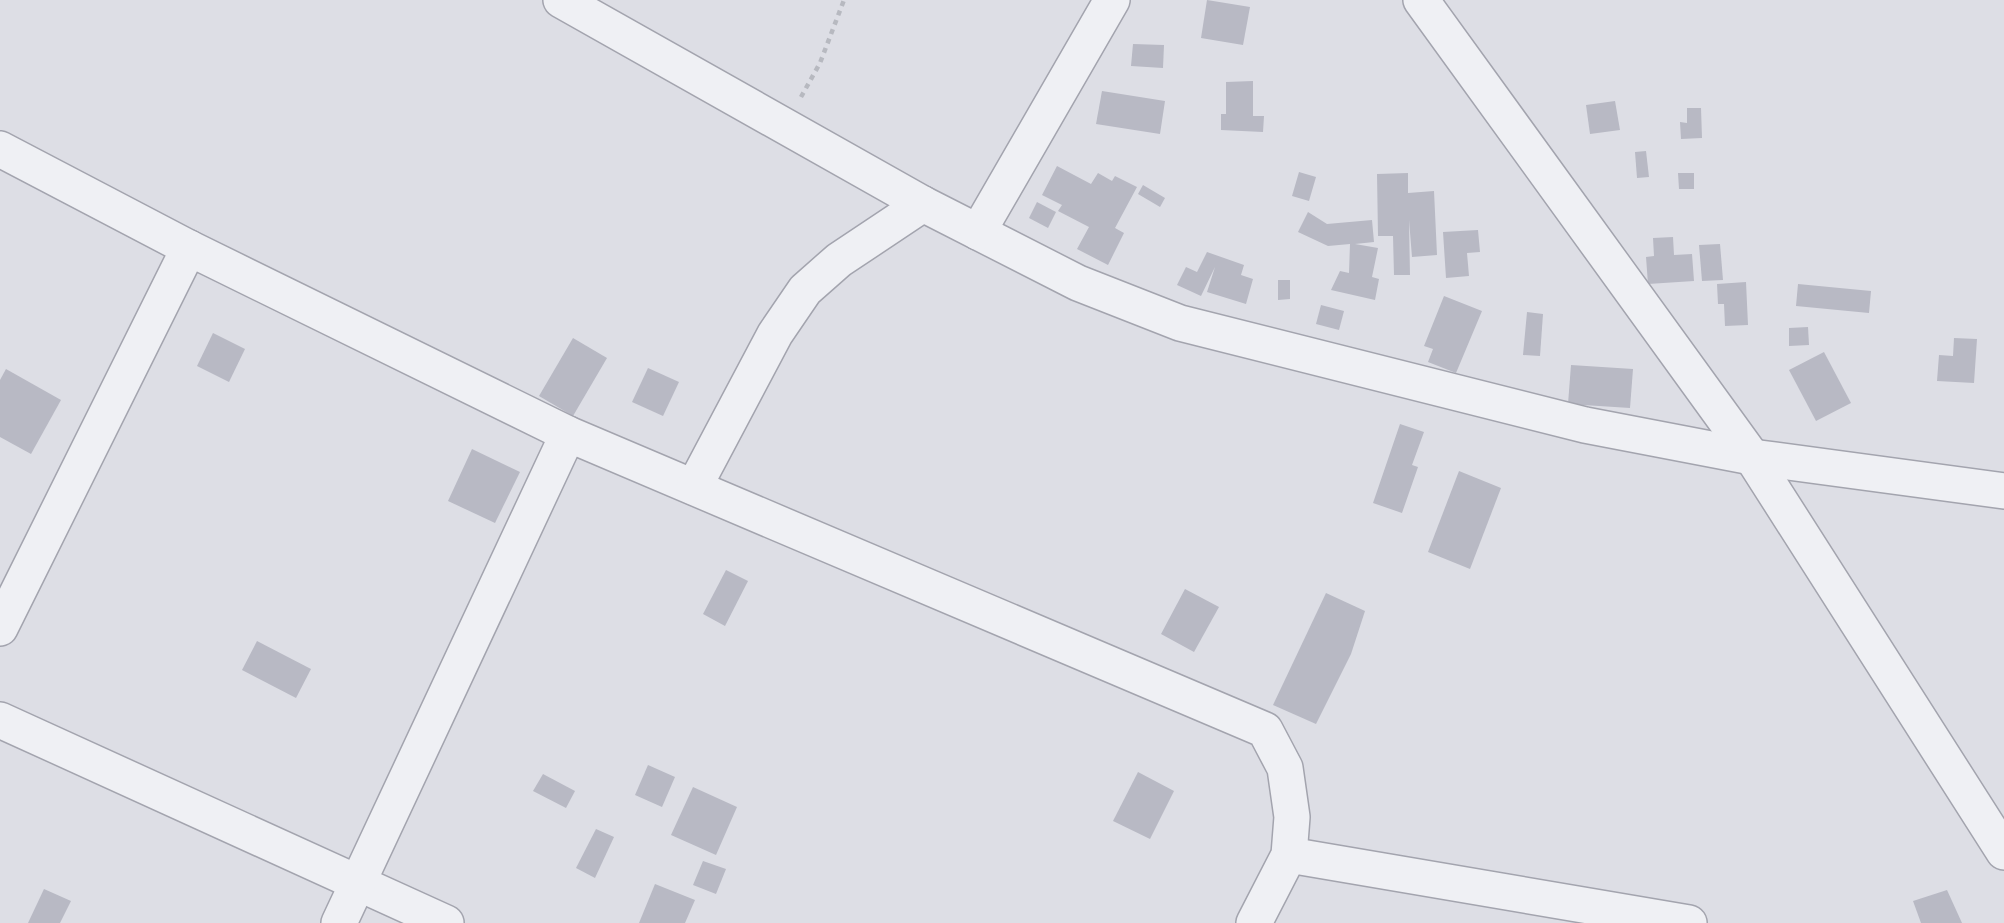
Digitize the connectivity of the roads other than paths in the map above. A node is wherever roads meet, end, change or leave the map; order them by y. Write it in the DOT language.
graph roads {
  1 [pos="561,0"];
  2 [pos="1112,0"];
  3 [pos="1421,0"];
  4 [pos="0,149"];
  5 [pos="923,204"];
  6 [pos="978,232"];
  7 [pos="189,248"];
  8 [pos="568,434"];
  9 [pos="1752,457"];
  10 [pos="694,487"];
  11 [pos="2004,491"];
  12 [pos="0,628"];
  13 [pos="0,720"];
  14 [pos="1999,837"];
  15 [pos="1289,855"];
  16 [pos="358,883"];
  17 [pos="338,923"];
  18 [pos="446,923"];
  19 [pos="1254,923"];
  20 [pos="1689,923"];
  1 -- 5 [label="street"];
  2 -- 6 [label="street"];
  3 -- 9 [label="street"];
  4 -- 7 [label="street"];
  5 -- 6 [label="street"];
  5 -- 10 [label="street"];
  6 -- 9 [label="street"];
  7 -- 8 [label="street"];
  7 -- 12 [label="street"];
  8 -- 10 [label="street"];
  8 -- 16 [label="street"];
  9 -- 11 [label="street"];
  9 -- 14 [label="street"];
  10 -- 15 [label="street"];
  13 -- 16 [label="street"];
  15 -- 19 [label="street"];
  15 -- 20 [label="street"];
  16 -- 17 [label="street"];
  16 -- 18 [label="street"];
}
